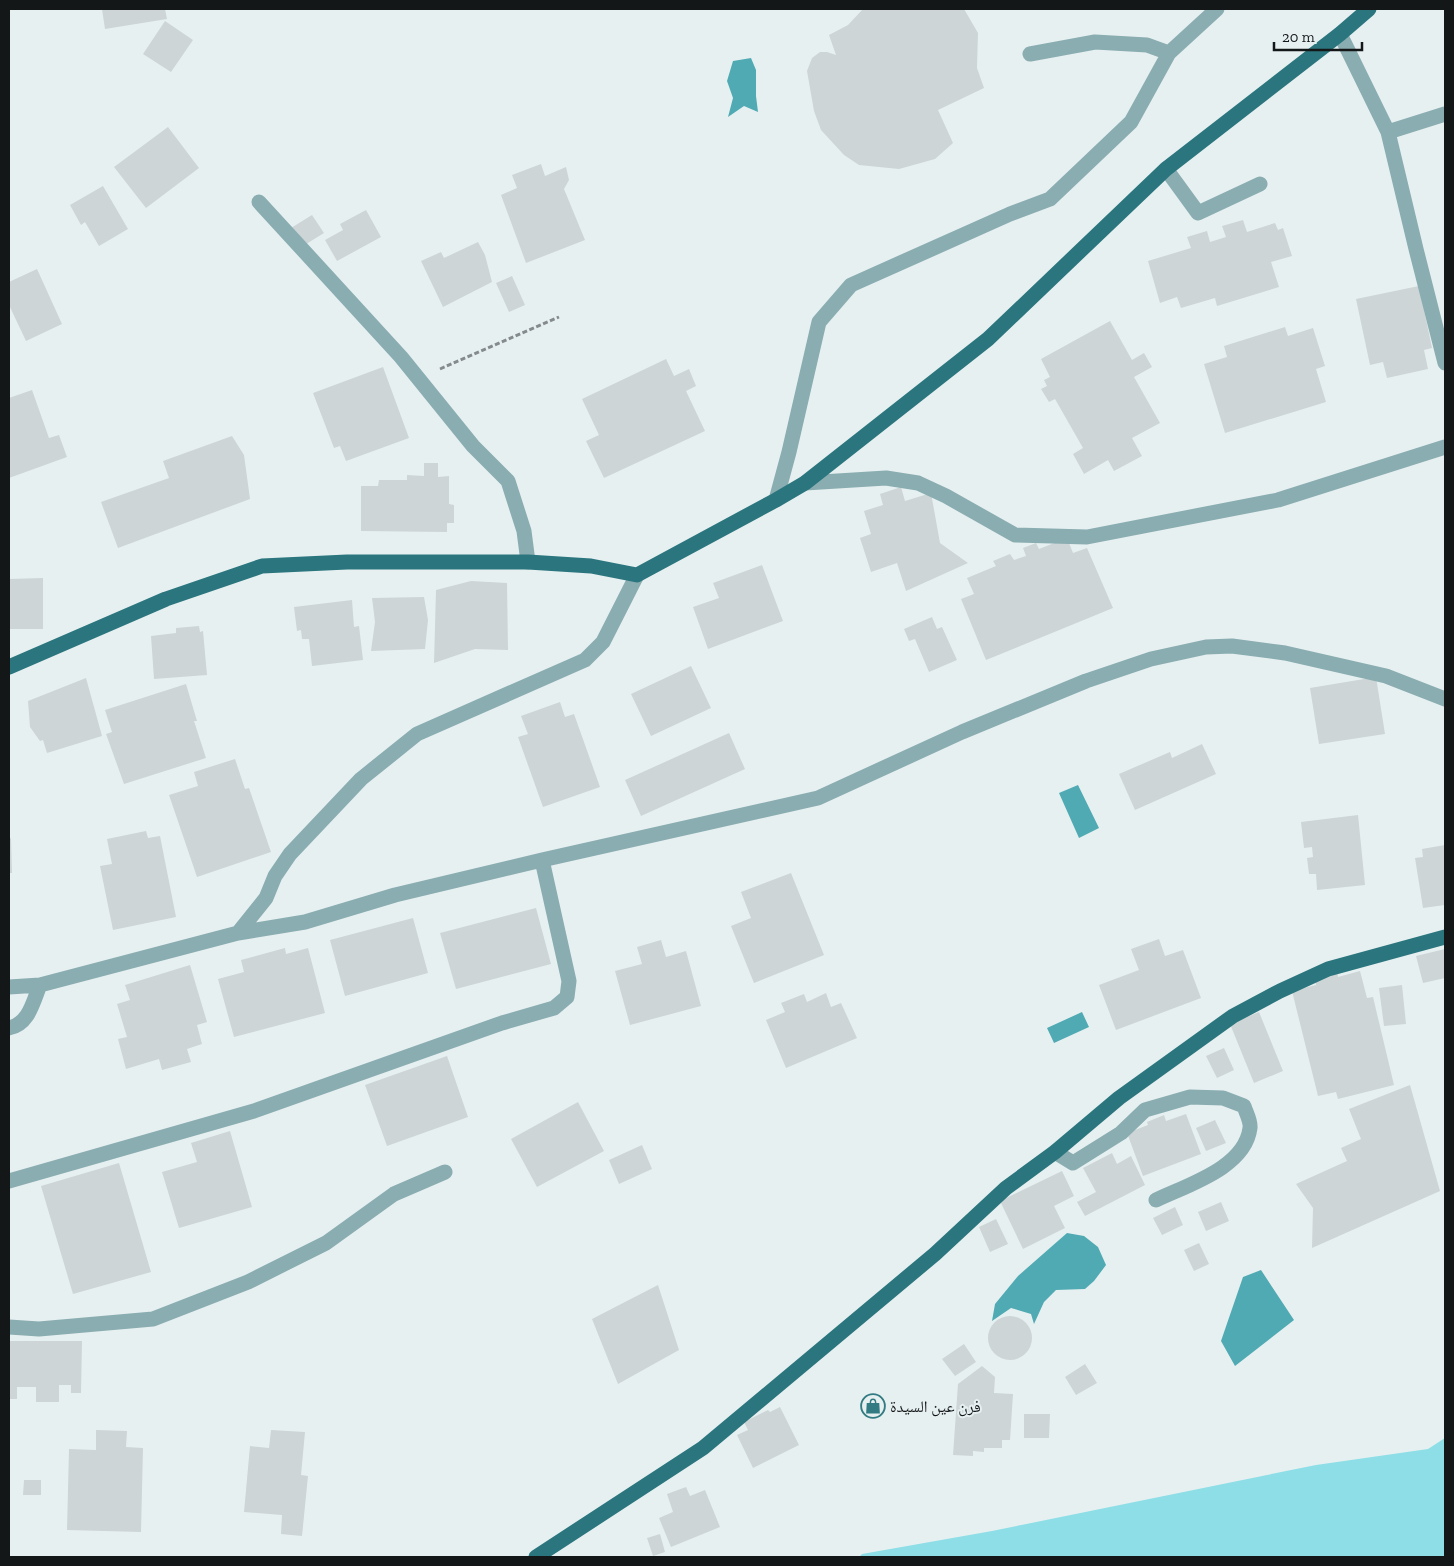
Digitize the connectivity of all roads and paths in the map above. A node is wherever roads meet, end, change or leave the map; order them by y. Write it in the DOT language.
graph roads {
  1 [pos="1217,9"];
  2 [pos="1369,9"];
  3 [pos="1340,34"];
  4 [pos="1169,53"];
  5 [pos="1030,54"];
  6 [pos="1445,114"];
  7 [pos="1388,132"];
  8 [pos="1166,169"];
  9 [pos="1260,184"];
  10 [pos="259,202"];
  11 [pos="559,317"];
  12 [pos="1445,363"];
  13 [pos="418,378"];
  14 [pos="1445,447"];
  15 [pos="804,483"];
  16 [pos="776,500"];
  17 [pos="528,562"];
  18 [pos="637,575"];
  19 [pos="9,667"];
  20 [pos="1445,699"];
  21 [pos="542,860"];
  22 [pos="238,934"];
  23 [pos="1445,937"];
  24 [pos="40,985"];
  25 [pos="9,987"];
  26 [pos="9,1028"];
  27 [pos="1055,1152"];
  28 [pos="445,1172"];
  29 [pos="9,1181"];
  30 [pos="1156,1200"];
  31 [pos="9,1327"];
  32 [pos="536,1557"];
  1 -- 4 [label="street"];
  2 -- 3 [label="main road"];
  3 -- 7 [label="street"];
  3 -- 8 [label="main road"];
  4 -- 5 [label="street"];
  4 -- 16 [label="street"];
  6 -- 7 [label="street"];
  7 -- 12 [label="street"];
  8 -- 9 [label="street"];
  8 -- 15 [label="main road"];
  10 -- 13 [label="street"];
  11 -- 13 [label="path"];
  13 -- 17 [label="street"];
  14 -- 15 [label="street"];
  15 -- 16 [label="main road"];
  16 -- 18 [label="main road"];
  17 -- 18 [label="main road"];
  17 -- 19 [label="main road"];
  18 -- 22 [label="street"];
  20 -- 21 [label="street"];
  21 -- 22 [label="street"];
  21 -- 29 [label="street"];
  22 -- 24 [label="street"];
  23 -- 27 [label="main road"];
  24 -- 25 [label="street"];
  24 -- 26 [label="street"];
  27 -- 30 [label="street"];
  27 -- 32 [label="main road"];
  28 -- 31 [label="street"];
}
